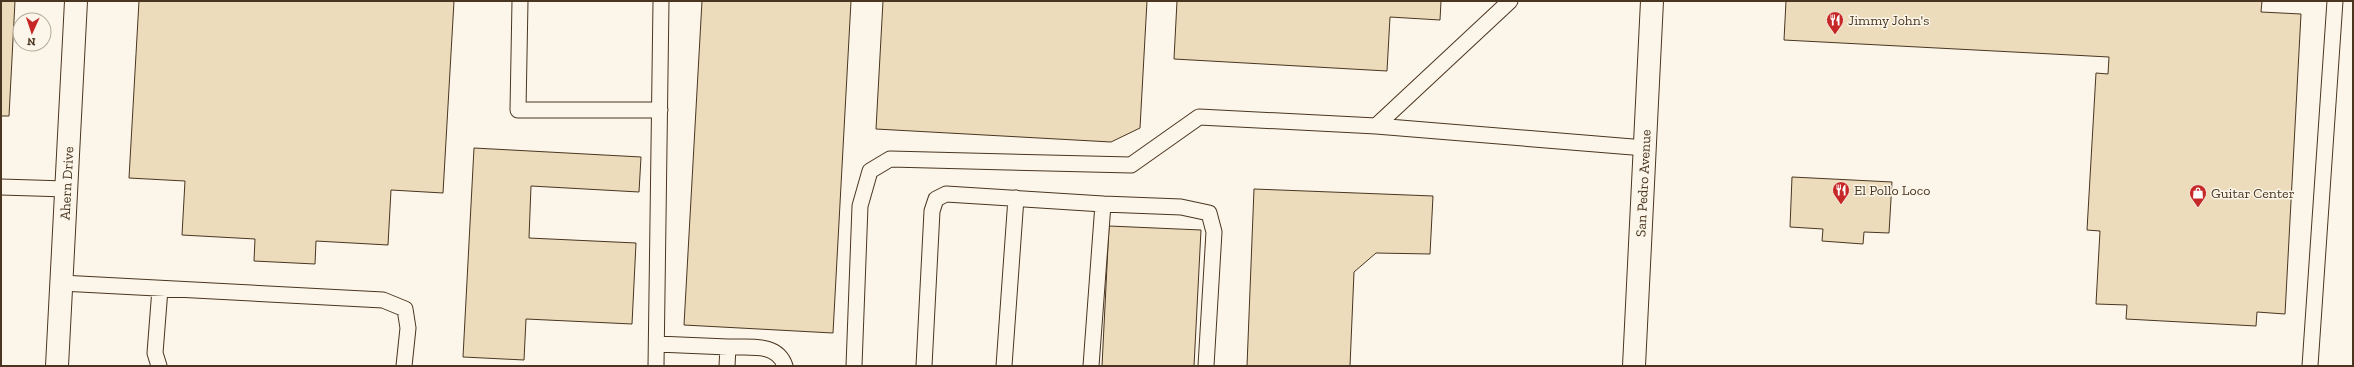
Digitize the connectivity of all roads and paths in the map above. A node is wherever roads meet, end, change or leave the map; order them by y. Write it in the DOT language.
graph roads {
  1 [pos="76,1"];
  2 [pos="520,1"];
  3 [pos="661,1"];
  4 [pos="1510,1"];
  5 [pos="1652,1"];
  6 [pos="2335,1"];
  7 [pos="660,110"];
  8 [pos="1376,126"];
  9 [pos="1645,148"];
  10 [pos="1,186"];
  11 [pos="66,189"];
  12 [pos="1016,198"];
  13 [pos="1103,204"];
  14 [pos="61,283"];
  15 [pos="160,289"];
  16 [pos="657,344"];
  17 [pos="728,347"];
  18 [pos="57,366"];
  19 [pos="159,366"];
  20 [pos="404,366"];
  21 [pos="656,366"];
  22 [pos="727,366"];
  23 [pos="785,366"];
  24 [pos="854,366"];
  25 [pos="924,366"];
  26 [pos="1004,366"];
  27 [pos="1091,366"];
  28 [pos="1206,366"];
  29 [pos="1634,366"];
  30 [pos="2310,366"];
  1 -- 11 [label="street, Ahern Drive"];
  2 -- 7 [label="lane"];
  3 -- 7 [label="lane"];
  4 -- 8 [label="lane"];
  5 -- 9 [label="street, San Pedro Avenue"];
  6 -- 30 [label="lane"];
  7 -- 16 [label="lane"];
  8 -- 9 [label="lane"];
  8 -- 24 [label="lane"];
  9 -- 29 [label="street, San Pedro Avenue"];
  10 -- 11 [label="lane"];
  11 -- 14 [label="street, Ahern Drive"];
  12 -- 13 [label="lane"];
  12 -- 25 [label="lane"];
  12 -- 26 [label="lane"];
  13 -- 27 [label="lane"];
  13 -- 28 [label="lane"];
  14 -- 15 [label="lane"];
  14 -- 18 [label="street, Ahern Drive"];
  15 -- 19 [label="lane"];
  15 -- 20 [label="lane"];
  16 -- 17 [label="lane"];
  16 -- 21 [label="lane"];
  17 -- 22 [label="lane"];
  17 -- 23 [label="lane"];
}
